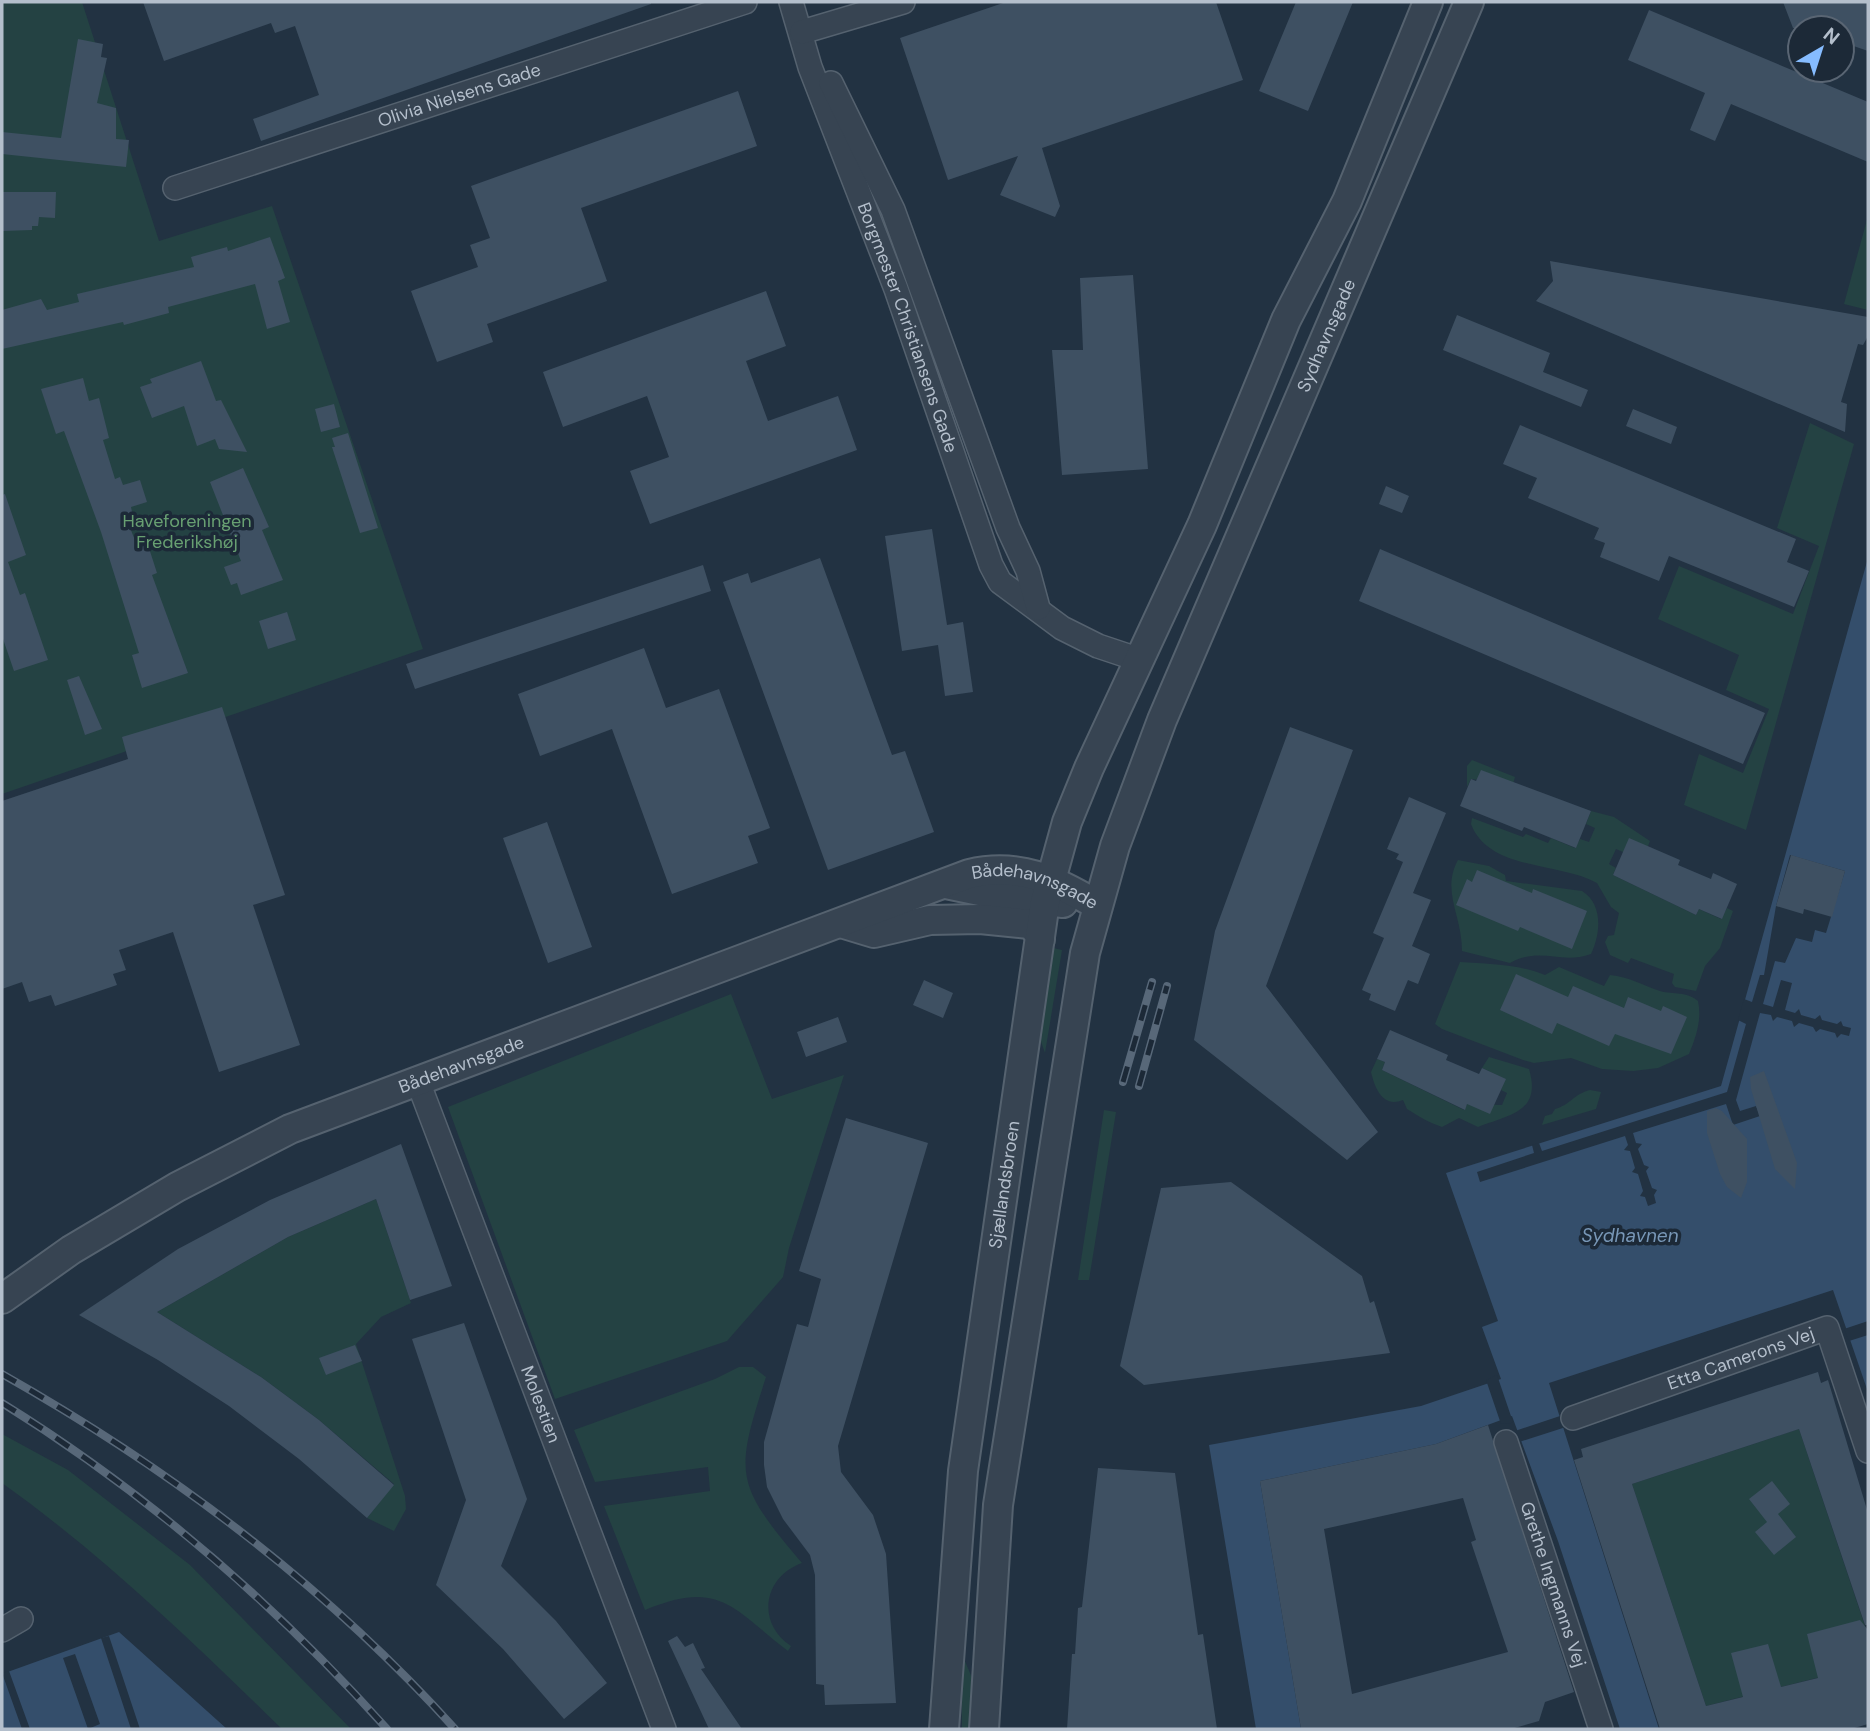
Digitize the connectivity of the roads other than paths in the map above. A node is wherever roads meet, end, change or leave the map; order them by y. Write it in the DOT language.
graph roads {
  1 [pos="745,2"];
  2 [pos="791,2"];
  3 [pos="903,2"];
  4 [pos="1428,2"];
  5 [pos="1469,2"];
  6 [pos="802,32"];
  7 [pos="175,188"];
  8 [pos="1038,608"];
  9 [pos="1140,660"];
  10 [pos="1183,669"];
  11 [pos="1049,890"];
  12 [pos="1097,905"];
  13 [pos="841,923"];
  14 [pos="1040,939"];
  15 [pos="417,1079"];
  16 [pos="2,1299"];
  17 [pos="1573,1418"];
  18 [pos="1506,1442"];
  19 [pos="1868,1451"];
  20 [pos="664,1729"];
  21 [pos="944,1729"];
  22 [pos="984,1729"];
  23 [pos="1601,1729"];
  1 -- 7 [label="street, Olivia Nielsens Gade"];
  2 -- 6 [label="street, Borgmester Christiansens Gade"];
  3 -- 6 [label="street"];
  4 -- 9 [label="street, Sydhavnsgade"];
  5 -- 10 [label="street, Sydhavnsgade"];
  6 -- 8 [label="street, Borgmester Christiansens Gade"];
  6 -- 8 [label="street, Borgmester Christiansens Gade"];
  8 -- 9 [label="street, Borgmester Christiansens Gade"];
  9 -- 10 [label="street, Borgmester Christiansens Gade"];
  9 -- 11 [label="street, Sjællandsbroen"];
  10 -- 12 [label="street"];
  11 -- 12 [label="street, Bådehavnsgade"];
  11 -- 13 [label="street, Bådehavnsgade"];
  11 -- 14 [label="street, Sjællandsbroen"];
  12 -- 22 [label="street"];
  13 -- 14 [label="street"];
  13 -- 15 [label="street, Bådehavnsgade"];
  14 -- 21 [label="street, Sjællandsbroen"];
  15 -- 16 [label="street, Bådehavnsgade"];
  15 -- 20 [label="street, Molestien"];
  17 -- 19 [label="street, Etta Camerons Vej"];
  18 -- 23 [label="street, Grethe Ingmanns Vej"];
}
